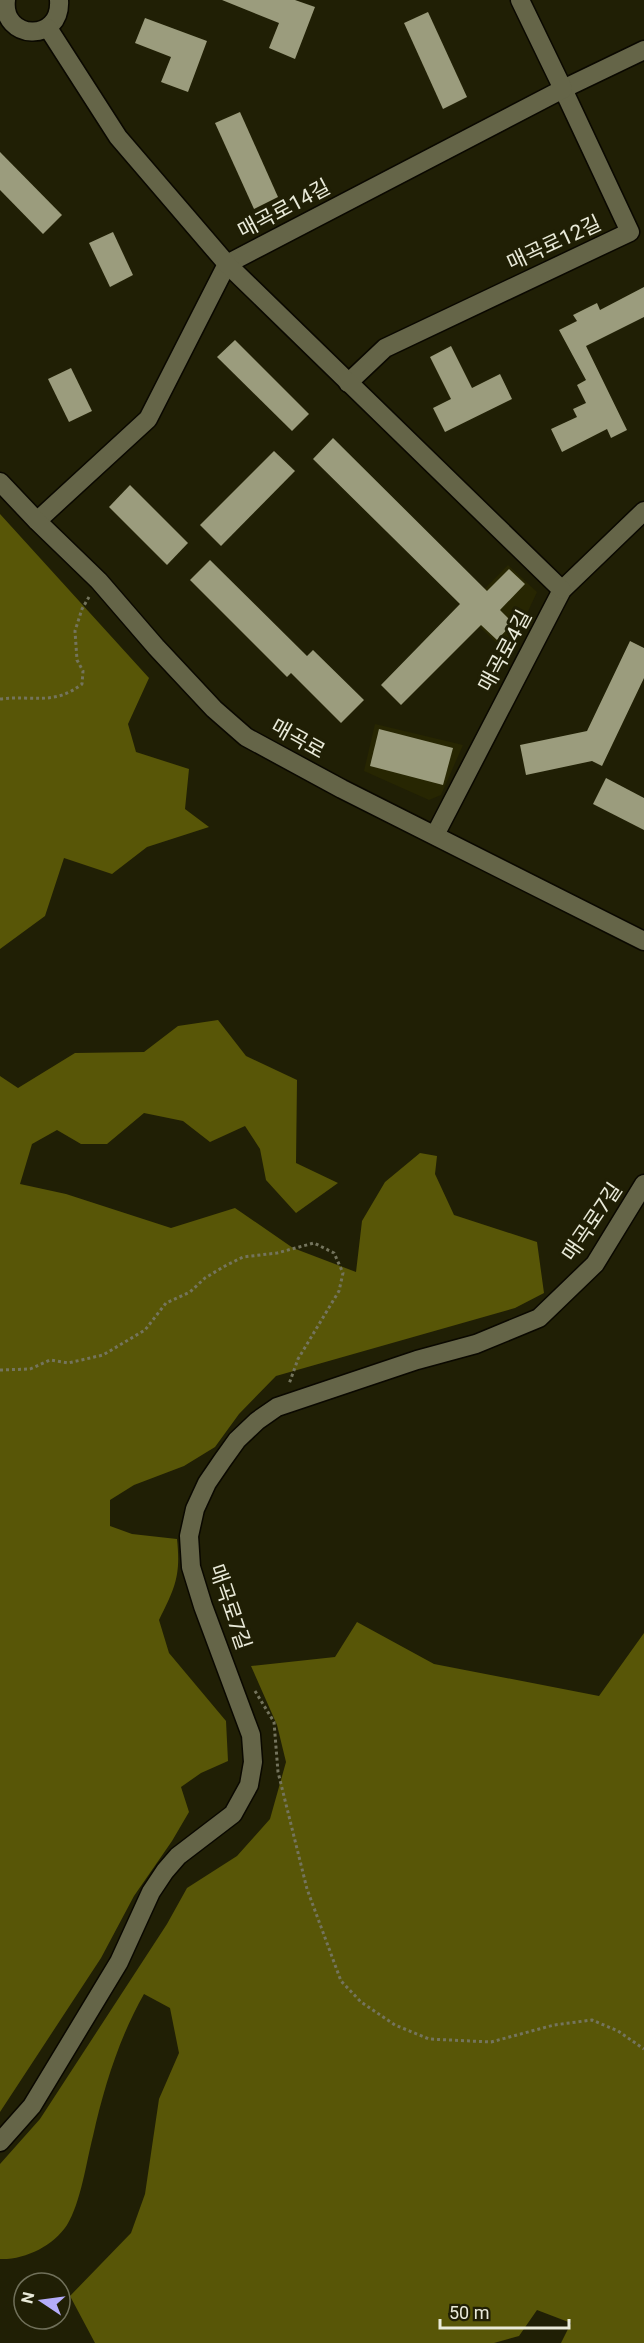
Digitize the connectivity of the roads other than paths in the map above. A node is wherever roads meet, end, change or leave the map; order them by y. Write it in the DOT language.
graph roads {
  1 [pos="59,0"];
  2 [pos="520,0"];
  3 [pos="4,9"];
  4 [pos="48,28"];
  5 [pos="644,50"];
  6 [pos="563,89"];
  7 [pos="227,264"];
  8 [pos="348,383"];
  9 [pos="0,482"];
  10 [pos="644,511"];
  11 [pos="37,521"];
  12 [pos="562,590"];
  13 [pos="435,835"];
  14 [pos="644,941"];
  15 [pos="644,1184"];
  16 [pos="0,2142"];
  1 -- 4 [label="street"];
  2 -- 6 [label="street"];
  3 -- 4 [label="street"];
  4 -- 7 [label="street"];
  5 -- 6 [label="street"];
  6 -- 7 [label="street, 매곡로14길"];
  6 -- 8 [label="street, 매곡로12길"];
  7 -- 8 [label="street"];
  7 -- 11 [label="street, 매곡로14길"];
  8 -- 12 [label="street"];
  9 -- 11 [label="street, 매곡로"];
  10 -- 12 [label="street, 매곡로4길"];
  11 -- 13 [label="street, 매곡로"];
  12 -- 13 [label="street, 매곡로4길"];
  13 -- 14 [label="street, 매곡로"];
  15 -- 16 [label="street, 매곡로7길"];
}
